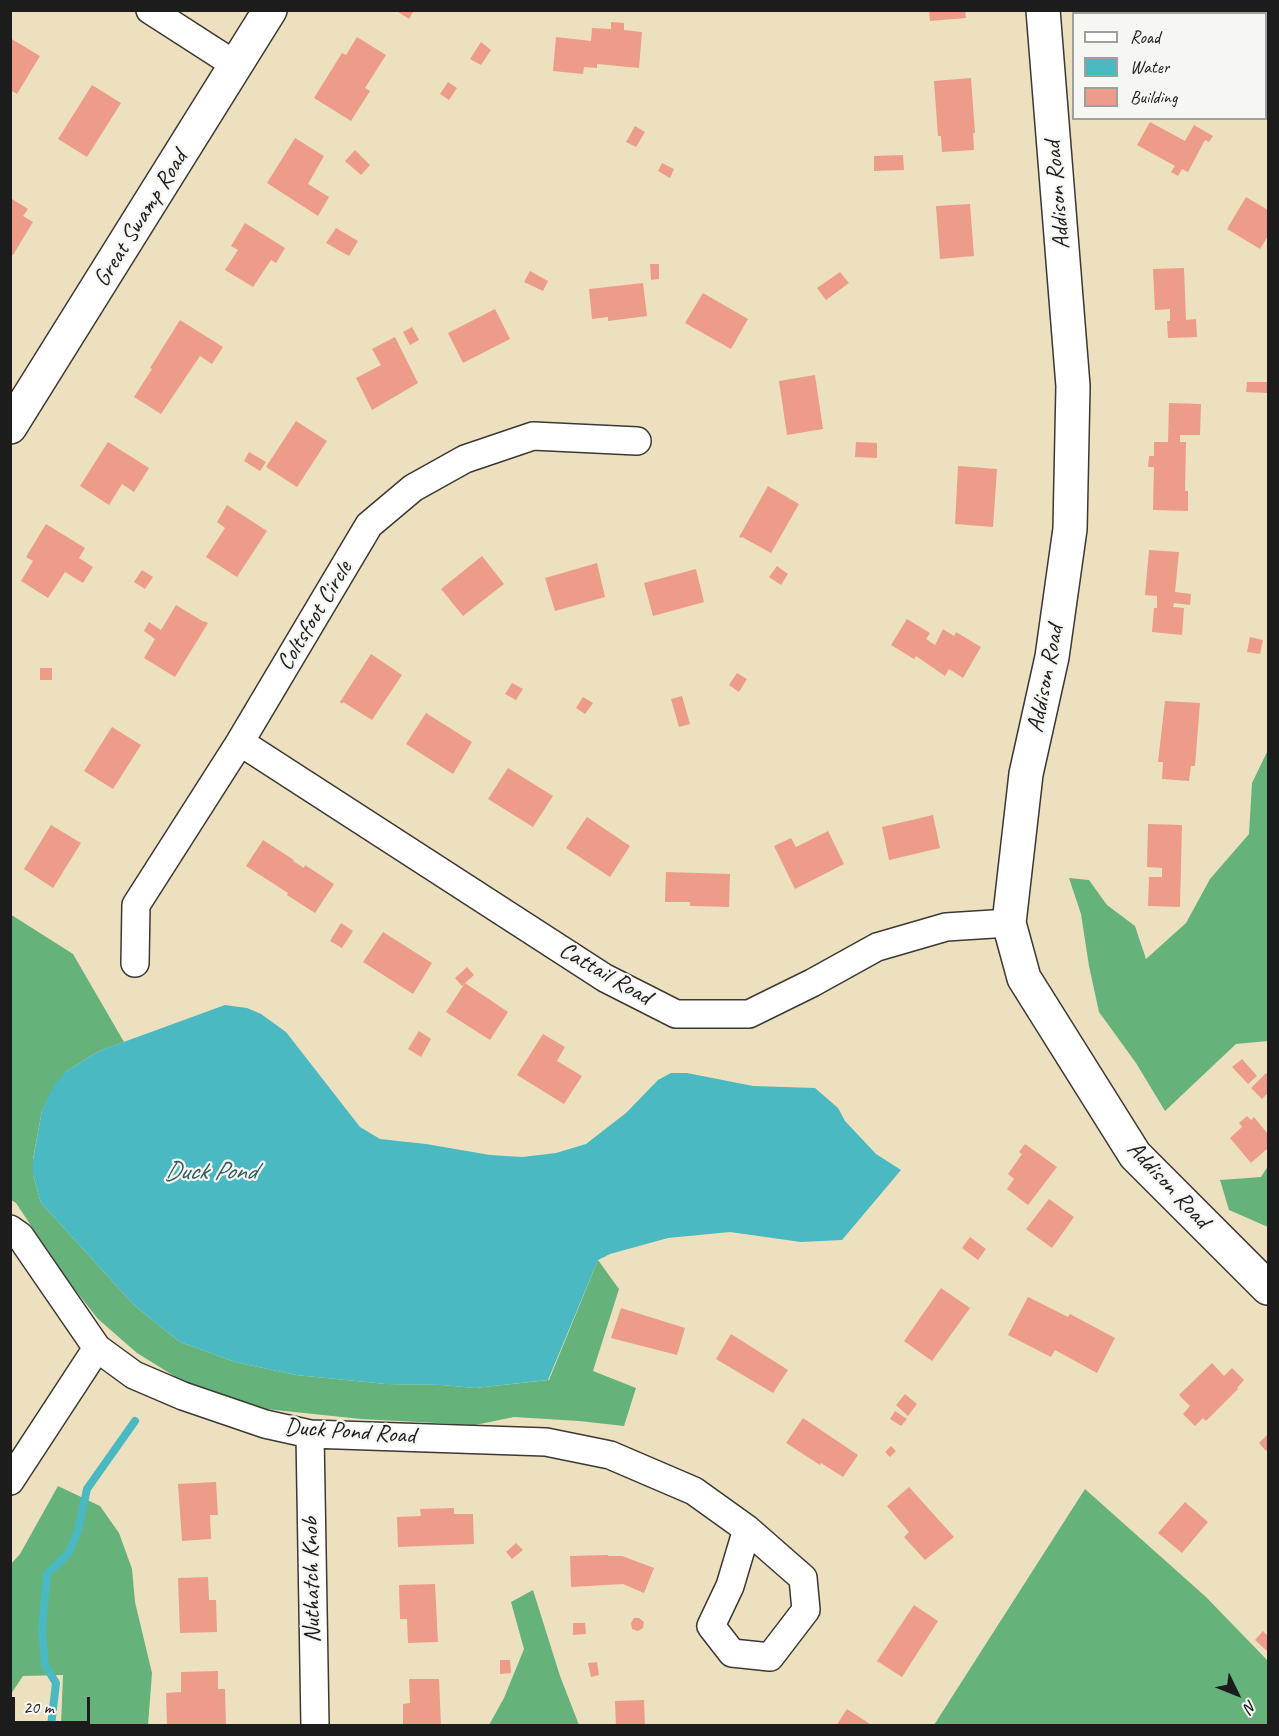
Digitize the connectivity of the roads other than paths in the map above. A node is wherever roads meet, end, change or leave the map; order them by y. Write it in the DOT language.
graph roads {
  1 [pos="150,10"];
  2 [pos="270,10"];
  3 [pos="1043,10"];
  4 [pos="237,66"];
  5 [pos="10,427"];
  6 [pos="637,441"];
  7 [pos="240,742"];
  8 [pos="1009,923"];
  9 [pos="135,963"];
  10 [pos="10,1229"];
  11 [pos="1257,1278"];
  12 [pos="97,1348"];
  13 [pos="310,1434"];
  14 [pos="10,1480"];
  15 [pos="747,1529"];
  16 [pos="315,1725"];
  1 -- 4 [label="street"];
  2 -- 4 [label="main road, Great Swamp Road"];
  3 -- 8 [label="main road, Addison Road"];
  4 -- 5 [label="main road, Great Swamp Road"];
  6 -- 7 [label="street, Coltsfoot Circle"];
  7 -- 8 [label="street, Cattail Road"];
  7 -- 9 [label="street, Coltsfoot Circle"];
  8 -- 11 [label="main road, Addison Road"];
  10 -- 12 [label="street, Duck Pond Road"];
  12 -- 13 [label="street, Duck Pond Road"];
  12 -- 14 [label="street"];
  13 -- 15 [label="street, Duck Pond Road"];
  13 -- 16 [label="street, Nuthatch Knob"];
  15 -- 15 [label="street, Duck Pond Road"];
}
